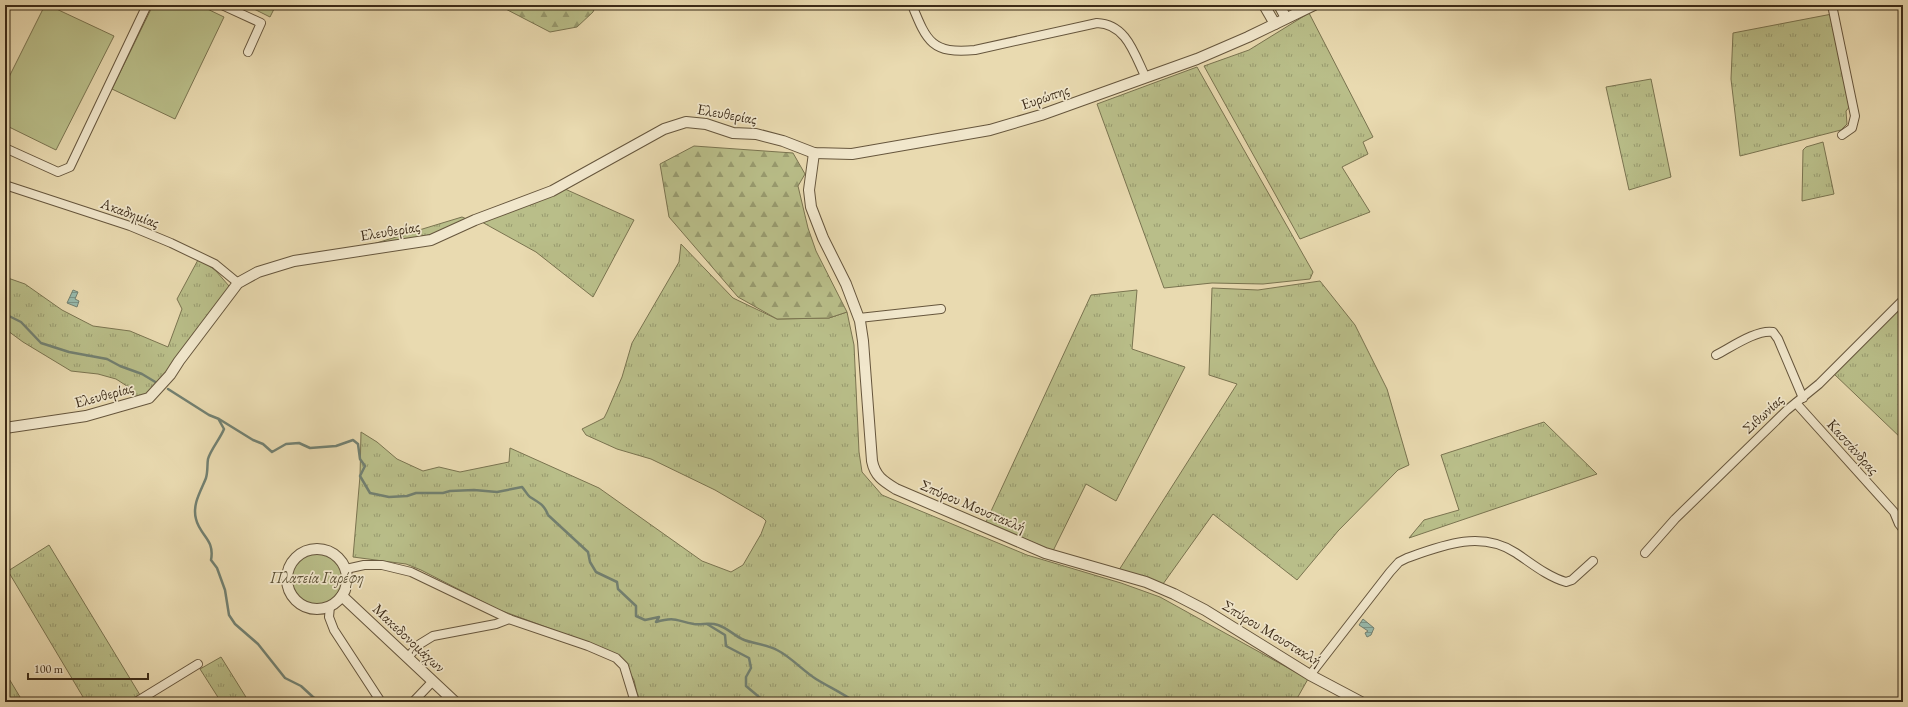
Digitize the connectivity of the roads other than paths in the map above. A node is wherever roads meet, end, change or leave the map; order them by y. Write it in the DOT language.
graph roads {
  1 [pos="147,5"];
  2 [pos="222,5"];
  3 [pos="912,5"];
  4 [pos="1264,5"];
  5 [pos="1279,5"];
  6 [pos="1314,5"];
  7 [pos="1832,5"];
  8 [pos="1286,18"];
  9 [pos="1274,24"];
  10 [pos="248,52"];
  11 [pos="1145,76"];
  12 [pos="1842,135"];
  13 [pos="5,148"];
  14 [pos="814,153"];
  15 [pos="5,185"];
  16 [pos="238,283"];
  17 [pos="1903,300"];
  18 [pos="941,309"];
  19 [pos="859,318"];
  20 [pos="1716,355"];
  21 [pos="1803,398"];
  22 [pos="1796,403"];
  23 [pos="5,428"];
  24 [pos="1903,529"];
  25 [pos="1645,553"];
  26 [pos="1593,561"];
  27 [pos="346,569"];
  28 [pos="342,596"];
  29 [pos="330,606"];
  30 [pos="509,618"];
  31 [pos="408,657"];
  32 [pos="198,664"];
  33 [pos="1310,675"];
  34 [pos="433,681"];
  35 [pos="136,702"];
  36 [pos="381,702"];
  37 [pos="413,702"];
  38 [pos="455,702"];
  39 [pos="635,702"];
  40 [pos="1361,702"];
  1 -- 13 [label="street"];
  2 -- 10 [label="street"];
  3 -- 11 [label="street"];
  4 -- 9 [label="street"];
  5 -- 8 [label="street"];
  6 -- 8 [label="street, Ευρώπης"];
  7 -- 12 [label="street"];
  8 -- 9 [label="street, Ευρώπης"];
  9 -- 11 [label="street, Ευρώπης"];
  11 -- 14 [label="street, Ευρώπης"];
  14 -- 16 [label="street, Ελευθερίας"];
  14 -- 19 [label="street, Σπύρου Μουστακλή"];
  15 -- 16 [label="street, Ακαδημίας"];
  16 -- 23 [label="street, Ελευθερίας"];
  17 -- 21 [label="street, Σιθωνίας"];
  18 -- 19 [label="street"];
  19 -- 33 [label="street, Σπύρου Μουστακλή"];
  20 -- 21 [label="street"];
  21 -- 22 [label="street, Σιθωνίας"];
  22 -- 24 [label="street, Κασσάνδρας"];
  22 -- 25 [label="street, Σιθωνίας"];
  26 -- 33 [label="street"];
  27 -- 28 [label="street"];
  27 -- 29 [label="street"];
  27 -- 30 [label="street"];
  28 -- 29 [label="street"];
  28 -- 31 [label="street, Μακεδονομάχων"];
  29 -- 36 [label="street"];
  30 -- 31 [label="street"];
  30 -- 39 [label="street"];
  31 -- 34 [label="street, Μακεδονομάχων"];
  32 -- 35 [label="street"];
  33 -- 40 [label="street, Σπύρου Μουστακλή"];
  34 -- 37 [label="street"];
  34 -- 38 [label="street, Μακεδονομάχων"];
}
